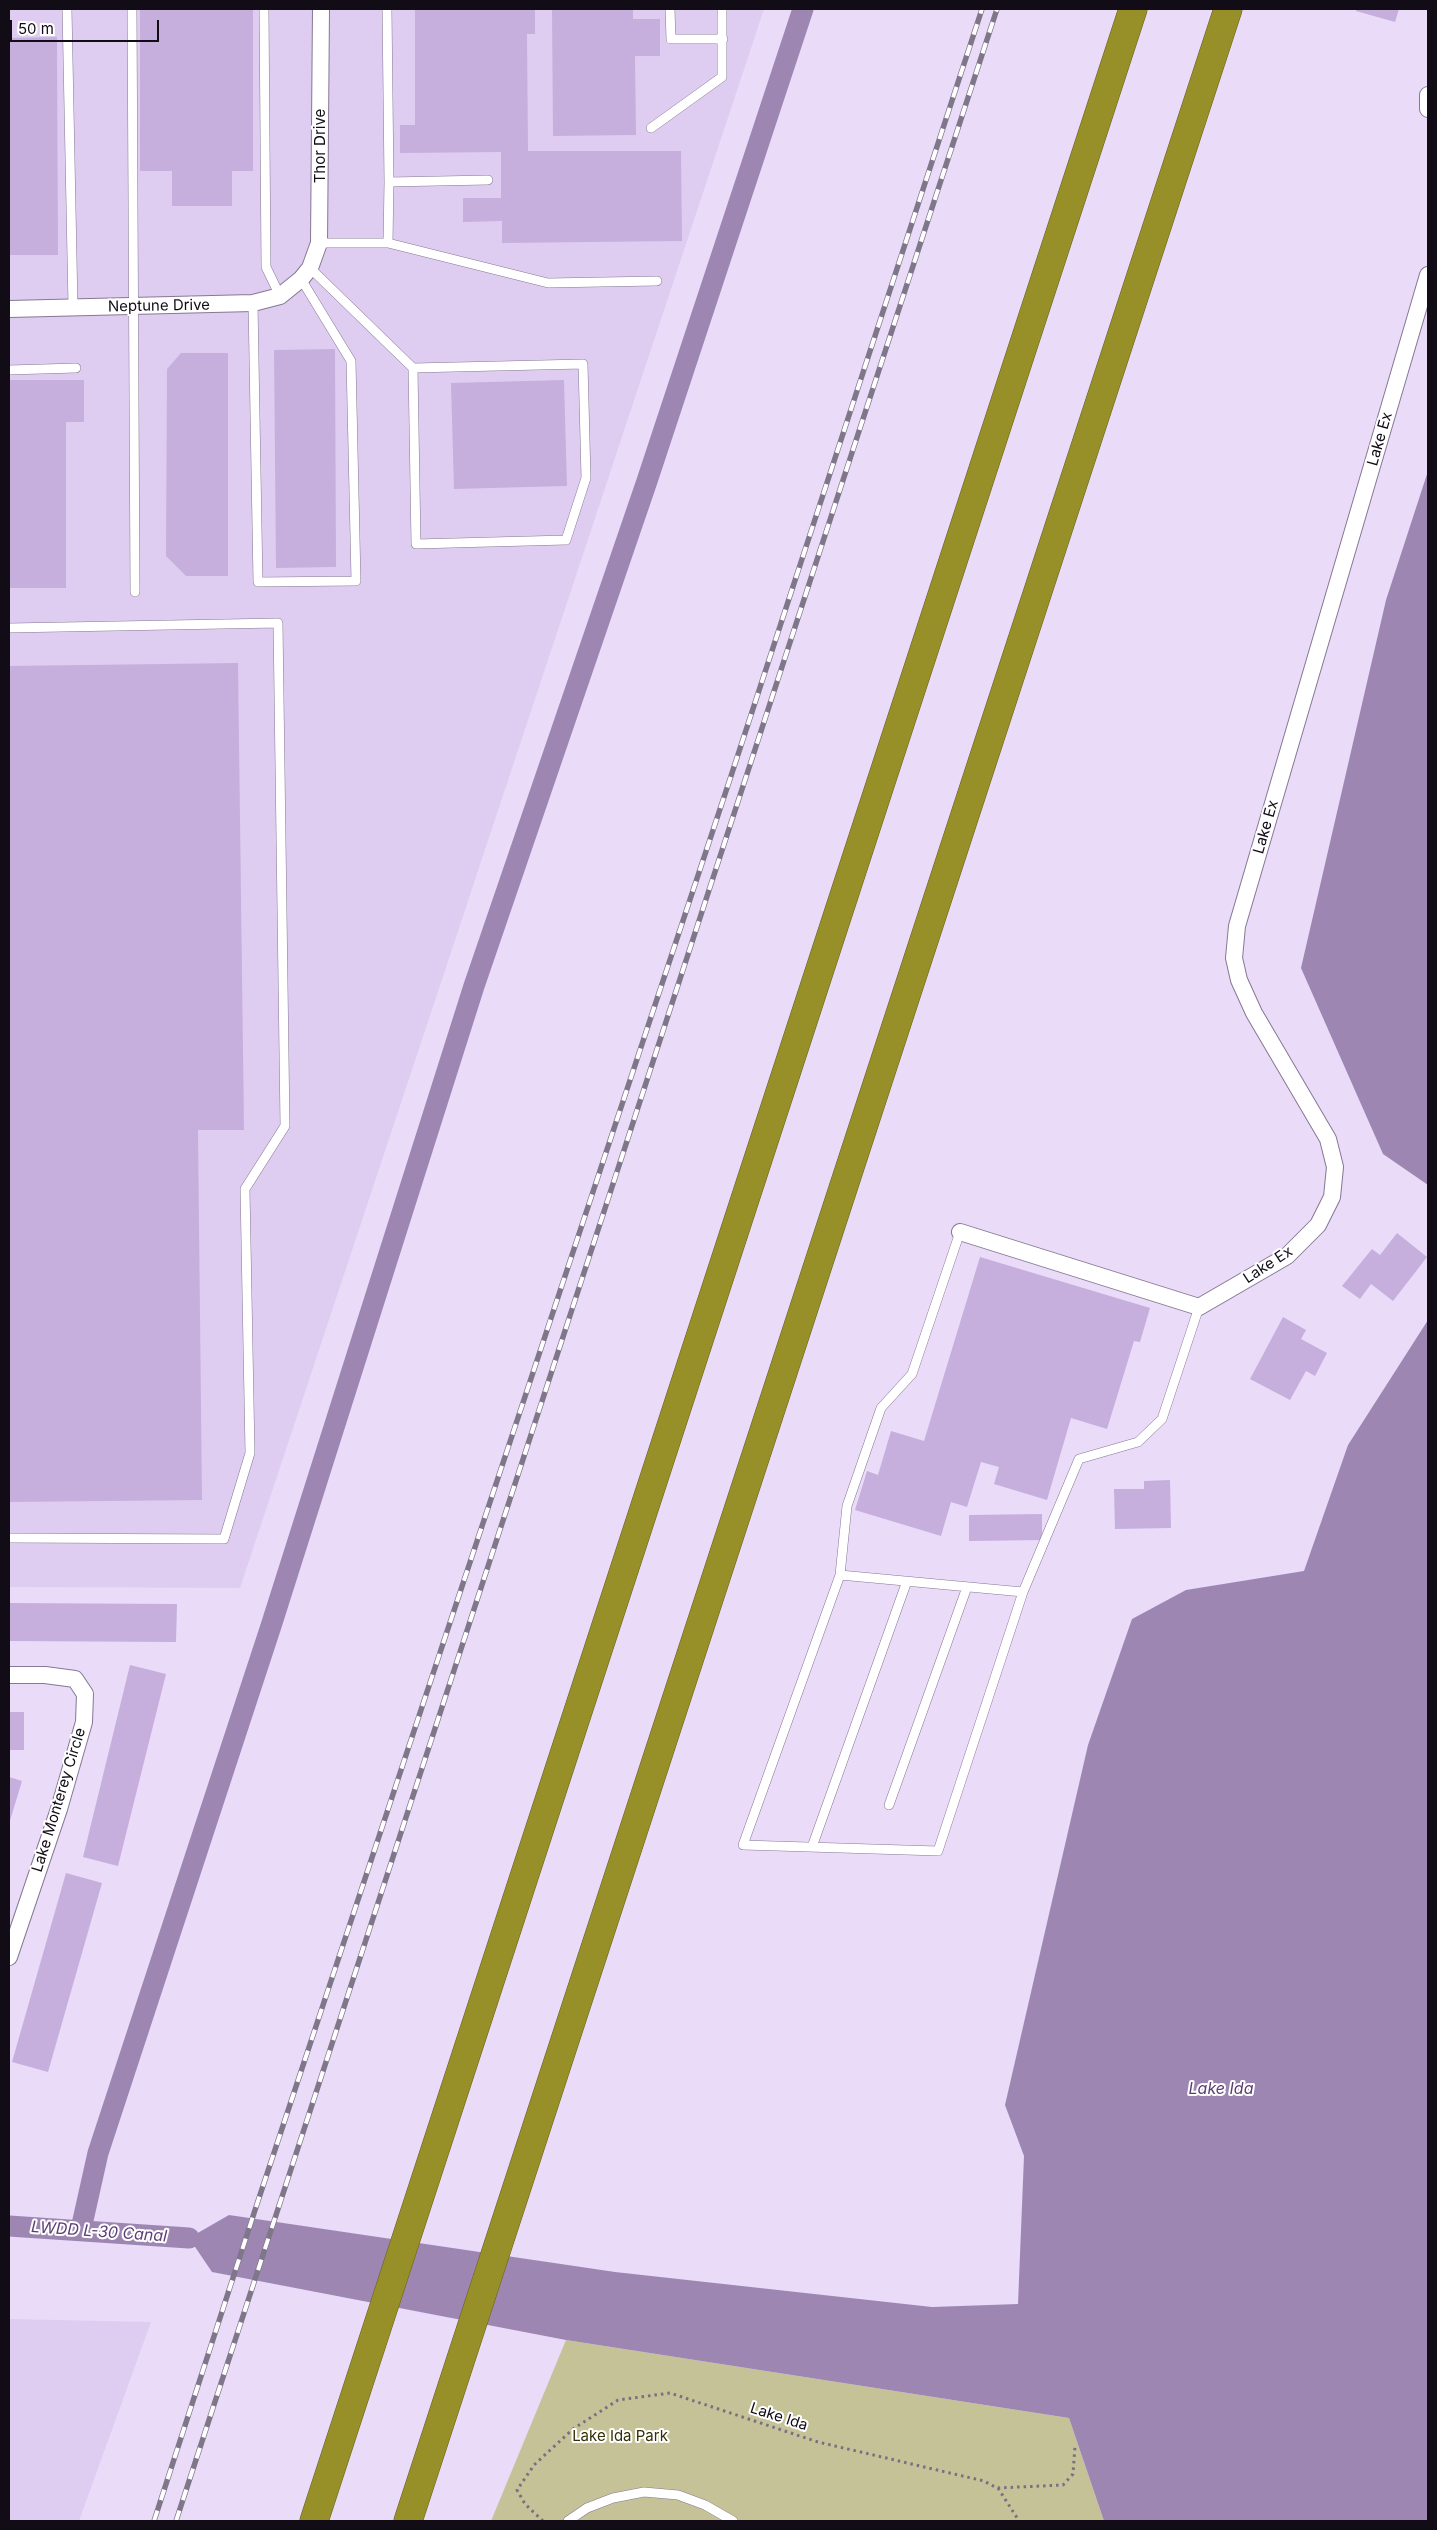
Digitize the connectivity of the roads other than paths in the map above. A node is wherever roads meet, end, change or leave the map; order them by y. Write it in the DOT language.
graph roads {
  1 [pos="66,9"];
  2 [pos="132,9"];
  3 [pos="264,9"];
  4 [pos="321,9"];
  5 [pos="387,9"];
  6 [pos="670,9"];
  7 [pos="722,9"];
  8 [pos="1133,9"];
  9 [pos="1228,9"];
  10 [pos="723,39"];
  11 [pos="1428,95"];
  12 [pos="1428,109"];
  13 [pos="652,128"];
  14 [pos="488,180"];
  15 [pos="389,182"];
  16 [pos="319,243"];
  17 [pos="388,243"];
  18 [pos="305,274"];
  19 [pos="1428,276"];
  20 [pos="657,281"];
  21 [pos="280,296"];
  22 [pos="253,304"];
  23 [pos="133,306"];
  24 [pos="73,307"];
  25 [pos="9,309"];
  26 [pos="76,368"];
  27 [pos="414,368"];
  28 [pos="9,370"];
  29 [pos="135,592"];
  30 [pos="9,628"];
  31 [pos="960,1232"];
  32 [pos="1199,1307"];
  33 [pos="9,1538"];
  34 [pos="840,1574"];
  35 [pos="907,1581"];
  36 [pos="967,1587"];
  37 [pos="1023,1592"];
  38 [pos="9,1675"];
  39 [pos="889,1806"];
  40 [pos="812,1847"];
  41 [pos="9,1957"];
  42 [pos="314,2521"];
  43 [pos="408,2521"];
  44 [pos="568,2521"];
  45 [pos="733,2521"];
  1 -- 24 [label="lane"];
  2 -- 23 [label="lane"];
  3 -- 21 [label="lane"];
  4 -- 16 [label="street, Thor Drive"];
  5 -- 15 [label="lane"];
  6 -- 10 [label="lane"];
  7 -- 10 [label="lane"];
  8 -- 42 [label="highway"];
  9 -- 43 [label="highway"];
  10 -- 13 [label="lane"];
  11 -- 12 [label="street"];
  14 -- 15 [label="lane"];
  15 -- 17 [label="lane"];
  16 -- 17 [label="lane"];
  16 -- 18 [label="street, Thor Drive"];
  17 -- 20 [label="lane"];
  18 -- 21 [label="street, Neptune Drive"];
  18 -- 22 [label="lane"];
  18 -- 27 [label="lane"];
  19 -- 32 [label="street, Lake Ex"];
  21 -- 22 [label="street, Neptune Drive"];
  22 -- 23 [label="street, Neptune Drive"];
  23 -- 24 [label="street, Neptune Drive"];
  23 -- 29 [label="lane"];
  24 -- 25 [label="street, Neptune Drive"];
  26 -- 28 [label="lane"];
  27 -- 27 [label="lane"];
  30 -- 33 [label="lane"];
  31 -- 32 [label="street"];
  31 -- 34 [label="lane"];
  32 -- 37 [label="lane"];
  34 -- 35 [label="lane"];
  34 -- 40 [label="lane"];
  35 -- 36 [label="lane"];
  35 -- 40 [label="lane"];
  36 -- 37 [label="lane"];
  36 -- 39 [label="lane"];
  37 -- 40 [label="lane"];
  38 -- 41 [label="street, Lake Monterey Circle"];
  44 -- 45 [label="lane"];
}
